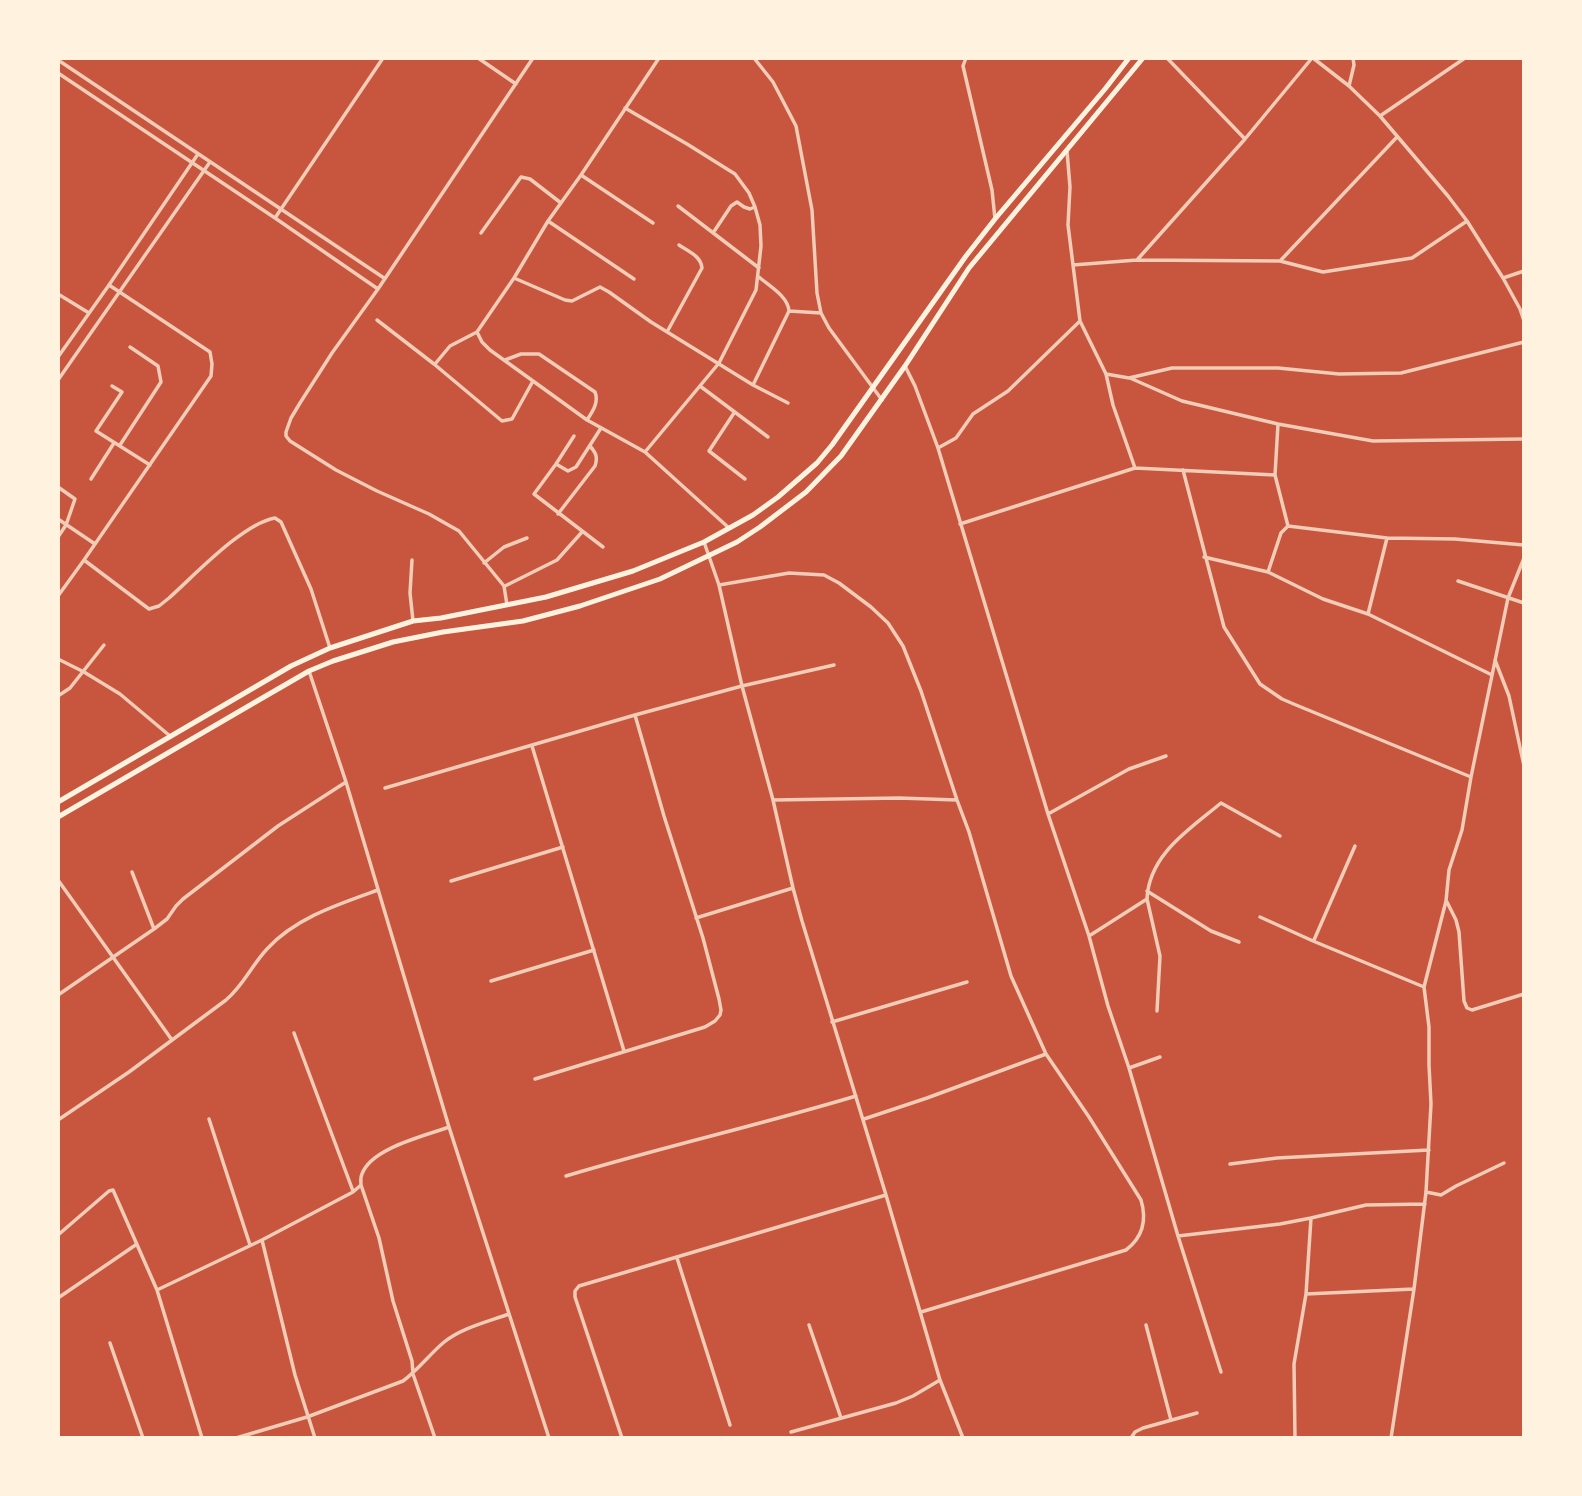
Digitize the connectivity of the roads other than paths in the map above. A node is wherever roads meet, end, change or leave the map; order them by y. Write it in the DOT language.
graph roads {
  1 [pos="383,58"];
  2 [pos="478,58"];
  3 [pos="533,58"];
  4 [pos="659,58"];
  5 [pos="754,58"];
  6 [pos="966,58"];
  7 [pos="1129,58"];
  8 [pos="1167,58"];
  9 [pos="1312,58"];
  10 [pos="1353,58"];
  11 [pos="1465,58"];
  12 [pos="1142,59"];
  13 [pos="58,60"];
  14 [pos="58,73"];
  15 [pos="516,84"];
  16 [pos="1349,86"];
  17 [pos="625,108"];
  18 [pos="1380,116"];
  19 [pos="1397,136"];
  20 [pos="1245,139"];
  21 [pos="1067,148"];
  22 [pos="198,154"];
  23 [pos="210,162"];
  24 [pos="191,163"];
  25 [pos="204,171"];
  26 [pos="581,175"];
  27 [pos="561,203"];
  28 [pos="678,206"];
  29 [pos="755,207"];
  30 [pos="281,208"];
  31 [pos="275,218"];
  32 [pos="995,219"];
  33 [pos="548,221"];
  34 [pos="1467,221"];
  35 [pos="653,223"];
  36 [pos="481,233"];
  37 [pos="713,233"];
  38 [pos="680,245"];
  39 [pos="1137,260"];
  40 [pos="1280,261"];
  41 [pos="1073,265"];
  42 [pos="760,268"];
  43 [pos="1524,271"];
  44 [pos="759,277"];
  45 [pos="384,278"];
  46 [pos="514,278"];
  47 [pos="1503,278"];
  48 [pos="634,279"];
  49 [pos="109,285"];
  50 [pos="378,289"];
  51 [pos="119,292"];
  52 [pos="58,294"];
  53 [pos="789,311"];
  54 [pos="89,313"];
  55 [pos="821,313"];
  56 [pos="377,320"];
  57 [pos="1080,321"];
  58 [pos="1524,321"];
  59 [pos="477,332"];
  60 [pos="667,332"];
  61 [pos="1524,342"];
  62 [pos="131,346"];
  63 [pos="58,357"];
  64 [pos="505,360"];
  65 [pos="719,363"];
  66 [pos="434,364"];
  67 [pos="905,366"];
  68 [pos="1106,374"];
  69 [pos="1129,377"];
  70 [pos="58,380"];
  71 [pos="533,381"];
  72 [pos="753,385"];
  73 [pos="112,386"];
  74 [pos="700,386"];
  75 [pos="873,389"];
  76 [pos="882,400"];
  77 [pos="788,403"];
  78 [pos="734,413"];
  79 [pos="587,420"];
  80 [pos="1278,424"];
  81 [pos="601,428"];
  82 [pos="574,436"];
  83 [pos="768,437"];
  84 [pos="1524,439"];
  85 [pos="117,444"];
  86 [pos="590,446"];
  87 [pos="938,448"];
  88 [pos="645,452"];
  89 [pos="556,464"];
  90 [pos="149,465"];
  91 [pos="1135,468"];
  92 [pos="1182,470"];
  93 [pos="1275,475"];
  94 [pos="90,479"];
  95 [pos="745,479"];
  96 [pos="58,487"];
  97 [pos="558,514"];
  98 [pos="58,519"];
  99 [pos="66,524"];
  100 [pos="960,524"];
  101 [pos="1288,526"];
  102 [pos="729,528"];
  103 [pos="582,532"];
  104 [pos="58,537"];
  105 [pos="527,538"];
  106 [pos="1387,538"];
  107 [pos="704,542"];
  108 [pos="95,544"];
  109 [pos="1524,545"];
  110 [pos="603,547"];
  111 [pos="709,556"];
  112 [pos="1204,557"];
  113 [pos="1524,558"];
  114 [pos="84,560"];
  115 [pos="412,560"];
  116 [pos="484,563"];
  117 [pos="1268,572"];
  118 [pos="1458,581"];
  119 [pos="719,585"];
  120 [pos="505,586"];
  121 [pos="58,596"];
  122 [pos="1508,598"];
  123 [pos="1524,603"];
  124 [pos="507,605"];
  125 [pos="1368,614"];
  126 [pos="413,621"];
  127 [pos="104,645"];
  128 [pos="330,648"];
  129 [pos="58,659"];
  130 [pos="1495,659"];
  131 [pos="834,665"];
  132 [pos="309,671"];
  133 [pos="84,672"];
  134 [pos="1492,675"];
  135 [pos="742,686"];
  136 [pos="58,696"];
  137 [pos="635,715"];
  138 [pos="170,736"];
  139 [pos="533,746"];
  140 [pos="1166,757"];
  141 [pos="1524,766"];
  142 [pos="1471,777"];
  143 [pos="346,782"];
  144 [pos="385,788"];
  145 [pos="773,800"];
  146 [pos="957,800"];
  147 [pos="58,802"];
  148 [pos="1048,814"];
  149 [pos="58,817"];
  150 [pos="1280,836"];
  151 [pos="1355,846"];
  152 [pos="563,847"];
  153 [pos="132,872"];
  154 [pos="58,880"];
  155 [pos="451,881"];
  156 [pos="793,888"];
  157 [pos="378,890"];
  158 [pos="1147,891"];
  159 [pos="1147,899"];
  160 [pos="1446,901"];
  161 [pos="1260,917"];
  162 [pos="696,918"];
  163 [pos="154,929"];
  164 [pos="1089,936"];
  165 [pos="1313,941"];
  166 [pos="1239,942"];
  167 [pos="594,950"];
  168 [pos="114,957"];
  169 [pos="491,981"];
  170 [pos="967,982"];
  171 [pos="1424,987"];
  172 [pos="1524,994"];
  173 [pos="58,995"];
  174 [pos="1157,1011"];
  175 [pos="832,1022"];
  176 [pos="294,1032"];
  177 [pos="172,1040"];
  178 [pos="624,1051"];
  179 [pos="1046,1054"];
  180 [pos="1160,1057"];
  181 [pos="1129,1068"];
  182 [pos="535,1079"];
  183 [pos="856,1097"];
  184 [pos="209,1119"];
  185 [pos="863,1119"];
  186 [pos="58,1120"];
  187 [pos="449,1127"];
  188 [pos="1429,1150"];
  189 [pos="1504,1163"];
  190 [pos="1230,1164"];
  191 [pos="566,1176"];
  192 [pos="361,1185"];
  193 [pos="353,1192"];
  194 [pos="1426,1192"];
  195 [pos="886,1195"];
  196 [pos="1425,1204"];
  197 [pos="1311,1218"];
  198 [pos="58,1235"];
  199 [pos="1178,1236"];
  200 [pos="262,1240"];
  201 [pos="137,1244"];
  202 [pos="250,1245"];
  203 [pos="677,1258"];
  204 [pos="1415,1289"];
  205 [pos="157,1290"];
  206 [pos="1306,1294"];
  207 [pos="58,1298"];
  208 [pos="921,1312"];
  209 [pos="509,1314"];
  210 [pos="809,1325"];
  211 [pos="1146,1325"];
  212 [pos="110,1343"];
  213 [pos="1221,1372"];
  214 [pos="413,1374"];
  215 [pos="940,1380"];
  216 [pos="1198,1413"];
  217 [pos="307,1417"];
  218 [pos="841,1418"];
  219 [pos="1171,1420"];
  220 [pos="730,1425"];
  221 [pos="791,1433"];
  222 [pos="143,1438"];
  223 [pos="202,1438"];
  224 [pos="236,1438"];
  225 [pos="315,1438"];
  226 [pos="435,1438"];
  227 [pos="549,1438"];
  228 [pos="622,1438"];
  229 [pos="963,1438"];
  230 [pos="1131,1438"];
  231 [pos="1295,1438"];
  232 [pos="1391,1438"];
  1 -- 30 [label="street"];
  2 -- 15 [label="street"];
  3 -- 15 [label="street"];
  4 -- 17 [label="street"];
  5 -- 55 [label="street"];
  6 -- 32 [label="street"];
  7 -- 12 [label="street"];
  7 -- 32 [label="main road"];
  8 -- 20 [label="street"];
  9 -- 16 [label="street"];
  9 -- 20 [label="street"];
  10 -- 16 [label="street"];
  11 -- 18 [label="street"];
  12 -- 21 [label="main road"];
  13 -- 22 [label="street"];
  14 -- 24 [label="street"];
  15 -- 45 [label="street"];
  16 -- 18 [label="street"];
  17 -- 26 [label="street"];
  17 -- 29 [label="street"];
  18 -- 19 [label="street"];
  19 -- 34 [label="street"];
  19 -- 40 [label="street"];
  20 -- 39 [label="street"];
  21 -- 41 [label="street"];
  21 -- 67 [label="main road"];
  22 -- 23 [label="street"];
  22 -- 24 [label="street"];
  23 -- 25 [label="street"];
  23 -- 30 [label="street"];
  24 -- 25 [label="street"];
  24 -- 49 [label="street"];
  25 -- 31 [label="street"];
  25 -- 51 [label="street"];
  26 -- 27 [label="street"];
  26 -- 35 [label="street"];
  27 -- 33 [label="street"];
  27 -- 36 [label="street"];
  28 -- 37 [label="street"];
  29 -- 37 [label="street"];
  29 -- 42 [label="street"];
  30 -- 31 [label="street"];
  30 -- 45 [label="street"];
  31 -- 50 [label="street"];
  32 -- 75 [label="main road"];
  33 -- 46 [label="street"];
  33 -- 48 [label="street"];
  34 -- 40 [label="street"];
  34 -- 47 [label="street"];
  37 -- 42 [label="street"];
  38 -- 60 [label="street"];
  39 -- 40 [label="street"];
  39 -- 41 [label="street"];
  41 -- 57 [label="street"];
  42 -- 44 [label="street"];
  43 -- 47 [label="street"];
  44 -- 53 [label="street"];
  44 -- 65 [label="street"];
  45 -- 50 [label="street"];
  46 -- 59 [label="street"];
  46 -- 60 [label="street"];
  47 -- 58 [label="street"];
  49 -- 51 [label="street"];
  49 -- 54 [label="street"];
  50 -- 116 [label="street"];
  51 -- 70 [label="street"];
  51 -- 90 [label="street"];
  52 -- 54 [label="street"];
  53 -- 55 [label="street"];
  53 -- 72 [label="street"];
  54 -- 63 [label="street"];
  55 -- 75 [label="street"];
  56 -- 66 [label="street"];
  57 -- 68 [label="street"];
  57 -- 87 [label="street"];
  59 -- 64 [label="street"];
  59 -- 66 [label="street"];
  60 -- 65 [label="street"];
  61 -- 69 [label="street"];
  62 -- 85 [label="street"];
  64 -- 71 [label="street"];
  64 -- 79 [label="street"];
  65 -- 72 [label="street"];
  65 -- 74 [label="street"];
  66 -- 71 [label="street"];
  67 -- 76 [label="main road"];
  67 -- 87 [label="street"];
  68 -- 69 [label="street"];
  68 -- 91 [label="street"];
  69 -- 80 [label="street"];
  71 -- 79 [label="street"];
  72 -- 77 [label="street"];
  73 -- 85 [label="street"];
  74 -- 78 [label="street"];
  74 -- 88 [label="street"];
  75 -- 76 [label="street"];
  75 -- 102 [label="main road"];
  76 -- 111 [label="main road"];
  78 -- 83 [label="street"];
  78 -- 95 [label="street"];
  79 -- 81 [label="street"];
  80 -- 84 [label="street"];
  80 -- 93 [label="street"];
  81 -- 86 [label="street"];
  81 -- 88 [label="street"];
  82 -- 89 [label="street"];
  85 -- 90 [label="street"];
  85 -- 94 [label="street"];
  86 -- 89 [label="street"];
  86 -- 97 [label="street"];
  87 -- 100 [label="street"];
  88 -- 102 [label="street"];
  89 -- 97 [label="street"];
  90 -- 108 [label="street"];
  91 -- 92 [label="street"];
  91 -- 100 [label="street"];
  92 -- 93 [label="street"];
  92 -- 112 [label="street"];
  93 -- 101 [label="street"];
  96 -- 99 [label="street"];
  97 -- 103 [label="street"];
  98 -- 99 [label="street"];
  99 -- 104 [label="street"];
  99 -- 108 [label="street"];
  100 -- 148 [label="street"];
  101 -- 106 [label="street"];
  101 -- 117 [label="street"];
  102 -- 107 [label="main road"];
  103 -- 110 [label="street"];
  103 -- 120 [label="street"];
  105 -- 116 [label="street"];
  106 -- 109 [label="street"];
  106 -- 125 [label="street"];
  107 -- 111 [label="street"];
  107 -- 124 [label="main road"];
  108 -- 114 [label="street"];
  111 -- 119 [label="street"];
  111 -- 132 [label="main road"];
  112 -- 117 [label="street"];
  112 -- 142 [label="street"];
  113 -- 122 [label="street"];
  114 -- 121 [label="street"];
  114 -- 128 [label="street"];
  115 -- 126 [label="street"];
  116 -- 120 [label="street"];
  117 -- 125 [label="street"];
  118 -- 122 [label="street"];
  119 -- 135 [label="street"];
  119 -- 146 [label="street"];
  120 -- 124 [label="street"];
  122 -- 123 [label="street"];
  122 -- 130 [label="street"];
  124 -- 126 [label="main road"];
  125 -- 134 [label="street"];
  126 -- 128 [label="main road"];
  127 -- 133 [label="street"];
  128 -- 138 [label="main road"];
  129 -- 133 [label="street"];
  130 -- 134 [label="street"];
  130 -- 141 [label="street"];
  131 -- 135 [label="street"];
  132 -- 143 [label="street"];
  132 -- 149 [label="main road"];
  133 -- 136 [label="street"];
  133 -- 138 [label="street"];
  134 -- 142 [label="street"];
  135 -- 137 [label="street"];
  135 -- 145 [label="street"];
  137 -- 139 [label="street"];
  137 -- 162 [label="street"];
  138 -- 147 [label="main road"];
  139 -- 144 [label="street"];
  139 -- 152 [label="street"];
  140 -- 148 [label="street"];
  142 -- 160 [label="street"];
  143 -- 157 [label="street"];
  143 -- 163 [label="street"];
  145 -- 146 [label="street"];
  145 -- 156 [label="street"];
  146 -- 179 [label="street"];
  148 -- 164 [label="street"];
  150 -- 158 [label="street"];
  151 -- 165 [label="street"];
  152 -- 155 [label="street"];
  152 -- 167 [label="street"];
  153 -- 163 [label="street"];
  154 -- 168 [label="street"];
  156 -- 162 [label="street"];
  156 -- 175 [label="street"];
  157 -- 177 [label="street"];
  157 -- 187 [label="street"];
  158 -- 159 [label="street"];
  158 -- 166 [label="street"];
  159 -- 164 [label="street"];
  159 -- 174 [label="street"];
  160 -- 171 [label="street"];
  160 -- 172 [label="street"];
  161 -- 165 [label="street"];
  162 -- 178 [label="street"];
  163 -- 168 [label="street"];
  164 -- 181 [label="street"];
  165 -- 171 [label="street"];
  167 -- 169 [label="street"];
  167 -- 178 [label="street"];
  168 -- 173 [label="street"];
  168 -- 177 [label="street"];
  170 -- 175 [label="street"];
  171 -- 188 [label="street"];
  175 -- 183 [label="street"];
  176 -- 193 [label="street"];
  177 -- 186 [label="street"];
  178 -- 182 [label="street"];
  179 -- 185 [label="street"];
  179 -- 208 [label="street"];
  180 -- 181 [label="street"];
  181 -- 199 [label="street"];
  183 -- 185 [label="street"];
  183 -- 191 [label="street"];
  184 -- 202 [label="street"];
  185 -- 195 [label="street"];
  187 -- 192 [label="street"];
  187 -- 209 [label="street"];
  188 -- 190 [label="street"];
  188 -- 194 [label="street"];
  189 -- 194 [label="street"];
  192 -- 193 [label="street"];
  192 -- 214 [label="street"];
  193 -- 200 [label="street"];
  194 -- 196 [label="street"];
  195 -- 203 [label="street"];
  195 -- 208 [label="street"];
  196 -- 197 [label="street"];
  196 -- 204 [label="street"];
  197 -- 199 [label="street"];
  197 -- 206 [label="street"];
  198 -- 201 [label="street"];
  199 -- 213 [label="street"];
  200 -- 202 [label="street"];
  200 -- 217 [label="street"];
  201 -- 205 [label="street"];
  201 -- 207 [label="street"];
  202 -- 205 [label="street"];
  203 -- 220 [label="street"];
  203 -- 228 [label="street"];
  204 -- 206 [label="street"];
  204 -- 232 [label="street"];
  205 -- 223 [label="street"];
  206 -- 231 [label="street"];
  208 -- 215 [label="street"];
  209 -- 214 [label="street"];
  209 -- 227 [label="street"];
  210 -- 218 [label="street"];
  211 -- 219 [label="street"];
  212 -- 222 [label="street"];
  214 -- 217 [label="street"];
  214 -- 226 [label="street"];
  215 -- 218 [label="street"];
  215 -- 229 [label="street"];
  216 -- 219 [label="street"];
  217 -- 224 [label="street"];
  217 -- 225 [label="street"];
  218 -- 221 [label="street"];
  219 -- 230 [label="street"];
}
